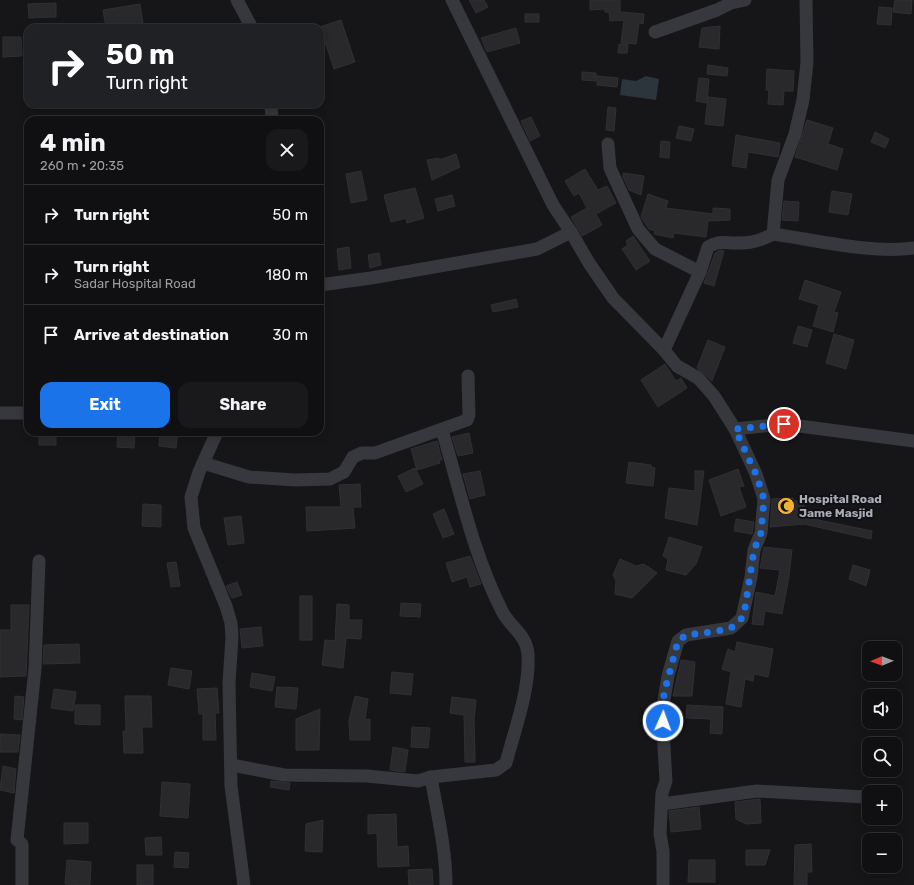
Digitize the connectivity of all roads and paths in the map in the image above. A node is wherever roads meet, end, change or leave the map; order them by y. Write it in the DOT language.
graph roads {
  1 [pos="237,0"];
  2 [pos="452,0"];
  3 [pos="745,0"];
  4 [pos="806,0"];
  5 [pos="250,24"];
  6 [pos="655,32"];
  7 [pos="608,144"];
  8 [pos="773,234"];
  9 [pos="565,235"];
  10 [pos="914,248"];
  11 [pos="700,272"];
  12 [pos="324,284"];
  13 [pos="664,350"];
  14 [pos="468,376"];
  15 [pos="24,412"];
  16 [pos="0,413"];
  17 [pos="735,429"];
  18 [pos="442,430"];
  19 [pos="215,436"];
  20 [pos="914,441"];
  21 [pos="203,463"];
  22 [pos="40,561"];
  23 [pos="231,765"];
  24 [pos="431,777"];
  25 [pos="862,797"];
  26 [pos="662,804"];
  27 [pos="22,885"];
  28 [pos="244,885"];
  29 [pos="446,885"];
  30 [pos="663,885"];
  1 -- 5 [label="street"];
  2 -- 9 [label="street"];
  3 -- 6 [label="street"];
  4 -- 8 [label="street"];
  7 -- 11 [label="street"];
  8 -- 10 [label="street"];
  8 -- 11 [label="street"];
  9 -- 12 [label="street"];
  9 -- 13 [label="street"];
  11 -- 13 [label="street"];
  13 -- 17 [label="street"];
  14 -- 18 [label="street"];
  15 -- 16 [label="street"];
  17 -- 20 [label="street"];
  17 -- 26 [label="street"];
  18 -- 21 [label="street"];
  18 -- 24 [label="street"];
  19 -- 21 [label="street"];
  21 -- 23 [label="street"];
  22 -- 27 [label="street"];
  23 -- 24 [label="street"];
  23 -- 28 [label="street"];
  24 -- 29 [label="street"];
  25 -- 26 [label="street"];
  26 -- 30 [label="street"];
}
